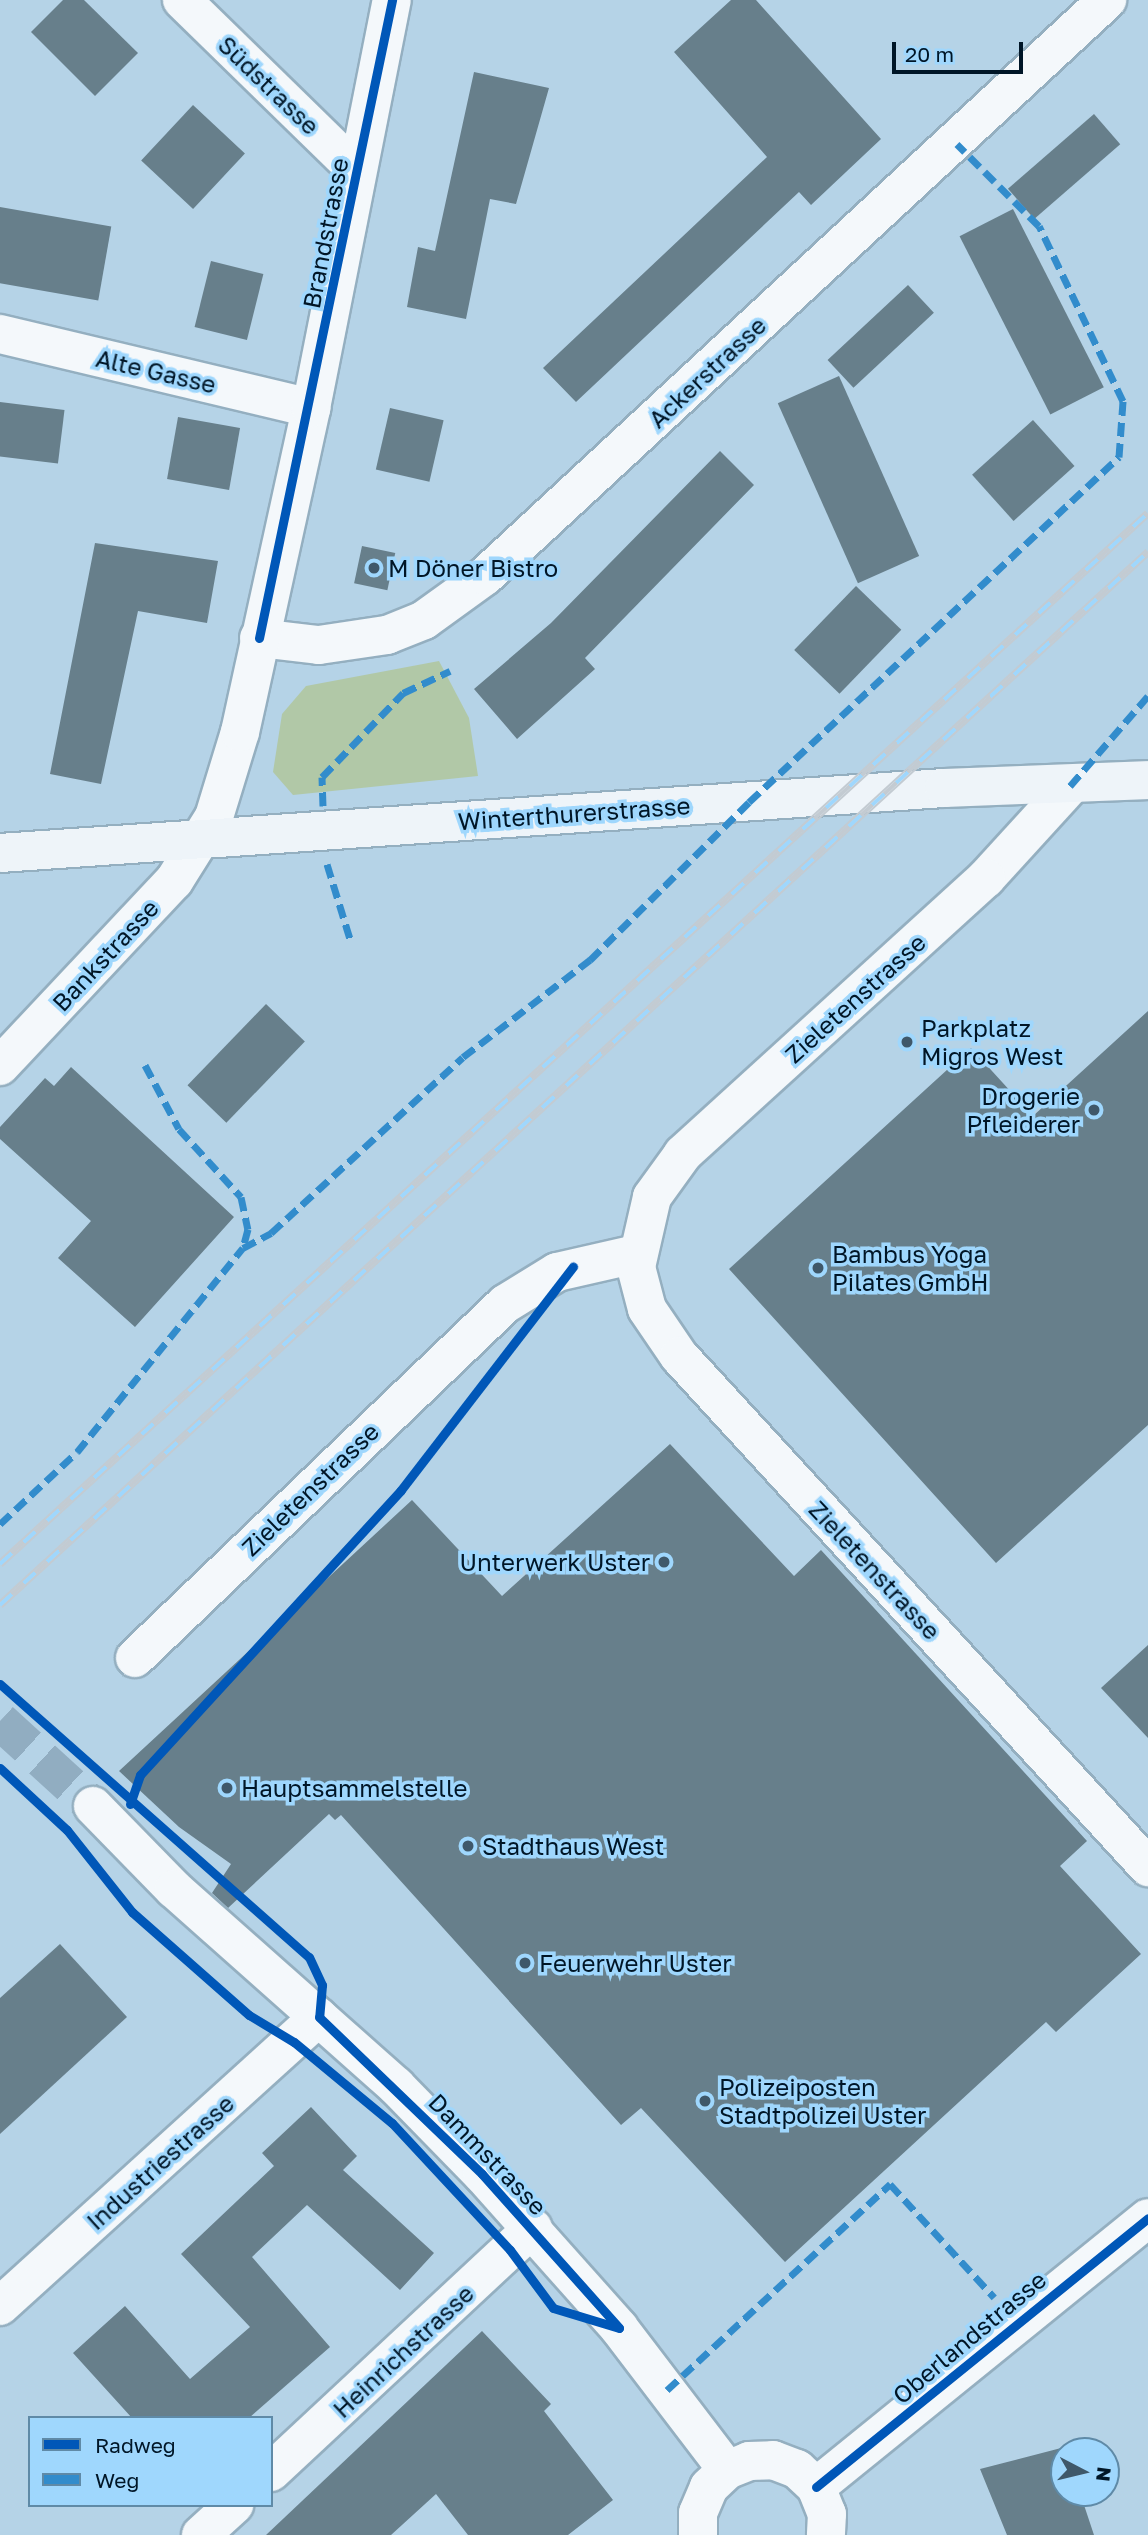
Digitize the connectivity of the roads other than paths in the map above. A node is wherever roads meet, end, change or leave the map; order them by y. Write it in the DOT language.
graph roads {
  1 [pos="182,0"];
  2 [pos="391,0"];
  3 [pos="1107,0"];
  4 [pos="356,170"];
  5 [pos="0,334"];
  6 [pos="311,408"];
  7 [pos="259,638"];
  8 [pos="1148,780"];
  9 [pos="1070,786"];
  10 [pos="205,839"];
  11 [pos="0,853"];
  12 [pos="0,1066"];
  13 [pos="636,1254"];
  14 [pos="135,1658"];
  15 [pos="93,1806"];
  16 [pos="1148,1867"];
  17 [pos="319,2017"];
  18 [pos="1148,2218"];
  19 [pos="533,2228"];
  20 [pos="0,2306"];
  21 [pos="273,2470"];
  22 [pos="727,2470"];
  23 [pos="816,2487"];
  24 [pos="232,2507"];
  25 [pos="201,2535"];
  26 [pos="698,2535"];
  27 [pos="826,2535"];
  1 -- 4 [label="street, Südstrasse"];
  2 -- 4 [label="street, Brandstrasse"];
  3 -- 7 [label="street, Ackerstrasse"];
  4 -- 6 [label="street, Brandstrasse"];
  5 -- 6 [label="street, Alte Gasse"];
  6 -- 7 [label="street, Brandstrasse"];
  7 -- 10 [label="street, Brandstrasse"];
  8 -- 9 [label="main road, Winterthurerstrasse"];
  9 -- 10 [label="main road, Winterthurerstrasse"];
  9 -- 13 [label="street, Zieletenstrasse"];
  10 -- 11 [label="main road, Winterthurerstrasse"];
  10 -- 12 [label="street, Bankstrasse"];
  13 -- 14 [label="street, Zieletenstrasse"];
  13 -- 16 [label="street, Zieletenstrasse"];
  15 -- 17 [label="street, Dammstrasse"];
  17 -- 19 [label="street, Dammstrasse"];
  17 -- 20 [label="street, Industriestrasse"];
  18 -- 23 [label="street, Oberlandstrasse"];
  19 -- 21 [label="street, Heinrichstrasse"];
  19 -- 22 [label="street, Dammstrasse"];
  22 -- 23 [label="street"];
  22 -- 26 [label="street"];
  23 -- 27 [label="street"];
  24 -- 25 [label="street"];
}
